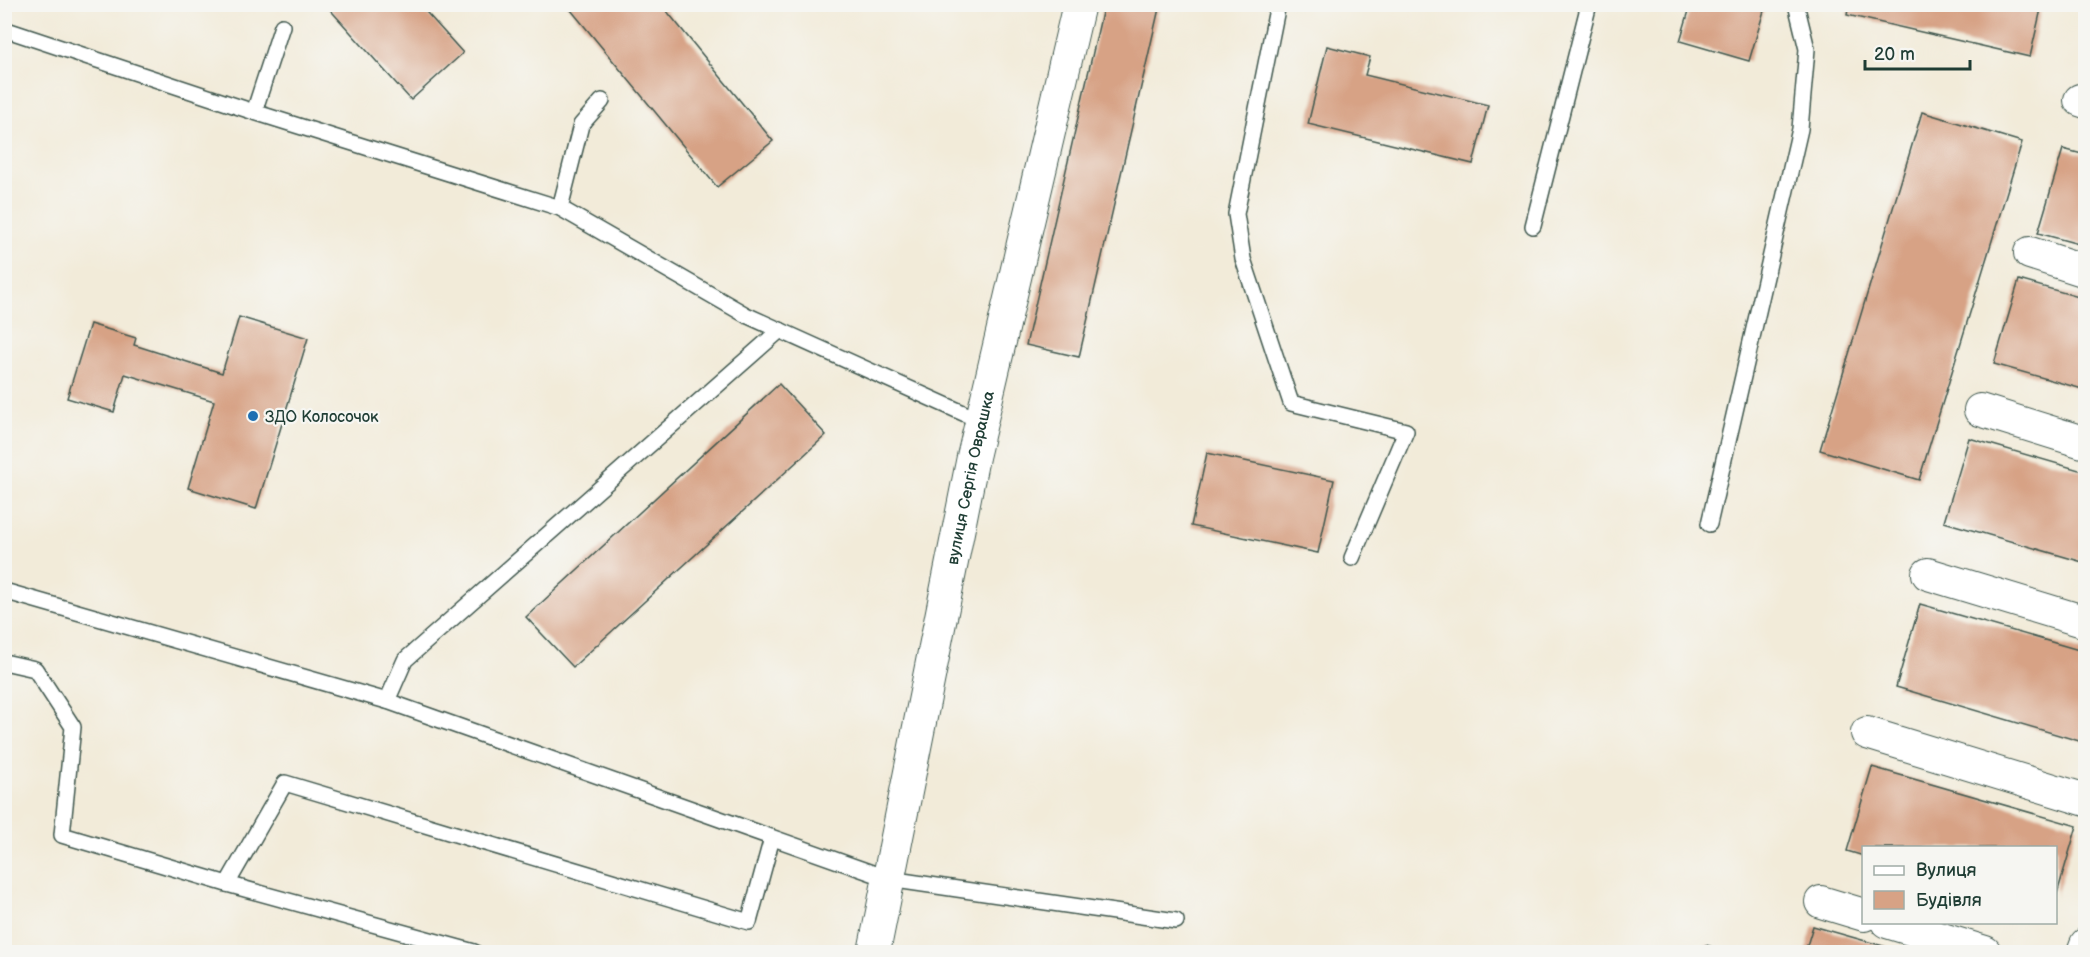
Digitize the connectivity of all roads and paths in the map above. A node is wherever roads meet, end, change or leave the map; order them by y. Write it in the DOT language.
graph roads {
  1 [pos="1079,4"];
  2 [pos="1278,4"];
  3 [pos="1589,4"];
  4 [pos="1796,4"];
  5 [pos="282,26"];
  6 [pos="4,29"];
  7 [pos="602,101"];
  8 [pos="254,112"];
  9 [pos="560,208"];
  10 [pos="1533,226"];
  11 [pos="2030,253"];
  12 [pos="2085,271"];
  13 [pos="780,330"];
  14 [pos="1980,410"];
  15 [pos="981,421"];
  16 [pos="2085,443"];
  17 [pos="1709,524"];
  18 [pos="1352,558"];
  19 [pos="1928,574"];
  20 [pos="4,591"];
  21 [pos="2085,622"];
  22 [pos="4,662"];
  23 [pos="387,701"];
  24 [pos="1867,733"];
  25 [pos="2085,800"];
  26 [pos="772,838"];
  27 [pos="889,879"];
  28 [pos="227,884"];
  29 [pos="1821,902"];
  30 [pos="1862,915"];
  31 [pos="1176,921"];
  32 [pos="1894,924"];
  33 [pos="2085,944"];
  34 [pos="474,952"];
  35 [pos="874,952"];
  36 [pos="1985,952"];
  37 [pos="2083,952"];
  1 -- 15 [label="street, вулиця Сергія Оврашка"];
  2 -- 18 [label="lane"];
  3 -- 10 [label="lane"];
  4 -- 17 [label="lane"];
  5 -- 8 [label="lane"];
  6 -- 8 [label="lane"];
  7 -- 9 [label="lane"];
  8 -- 9 [label="lane"];
  9 -- 13 [label="lane"];
  11 -- 12 [label="street"];
  13 -- 15 [label="lane"];
  13 -- 23 [label="lane"];
  14 -- 16 [label="street"];
  15 -- 27 [label="street, вулиця Сергія Оврашка"];
  19 -- 21 [label="street"];
  20 -- 23 [label="lane"];
  22 -- 28 [label="lane"];
  23 -- 26 [label="lane"];
  24 -- 25 [label="street"];
  26 -- 27 [label="lane"];
  26 -- 28 [label="lane"];
  27 -- 31 [label="lane"];
  27 -- 35 [label="street, вулиця Сергія Оврашка"];
  28 -- 34 [label="lane"];
  29 -- 30 [label="street"];
  32 -- 36 [label="street"];
  33 -- 37 [label="street"];
}
